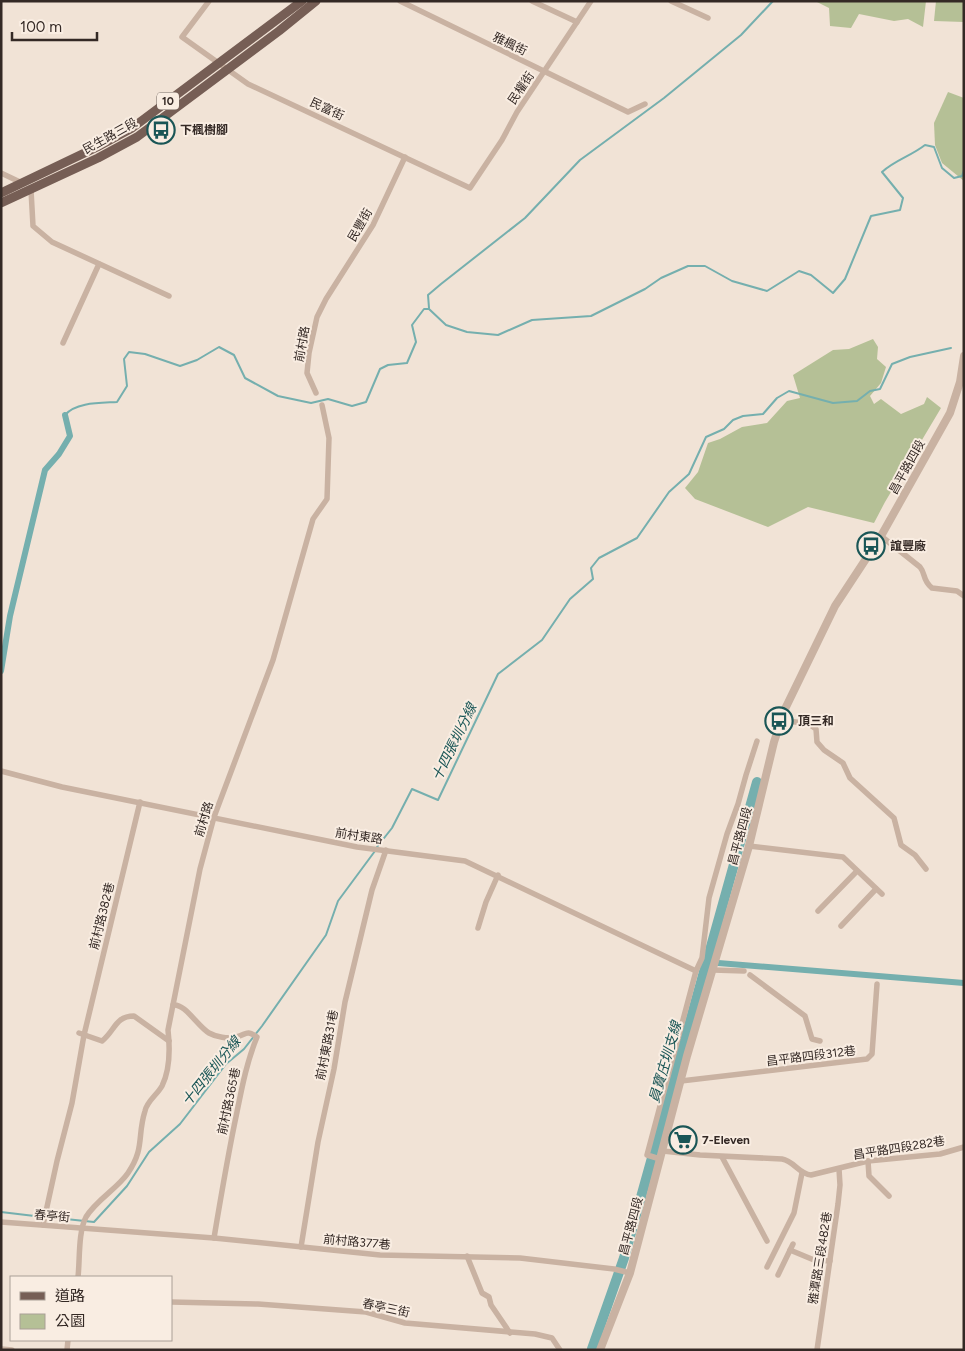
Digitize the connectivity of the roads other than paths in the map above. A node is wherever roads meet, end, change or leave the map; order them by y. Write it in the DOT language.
graph roads {
  1 [pos="209,1"];
  2 [pos="302,1"];
  3 [pos="316,1"];
  4 [pos="400,1"];
  5 [pos="532,1"];
  6 [pos="591,1"];
  7 [pos="671,1"];
  8 [pos="708,18"];
  9 [pos="577,22"];
  10 [pos="218,63"];
  11 [pos="226,70"];
  12 [pos="544,72"];
  13 [pos="645,104"];
  14 [pos="405,157"];
  15 [pos="1,173"];
  16 [pos="22,183"];
  17 [pos="470,188"];
  18 [pos="31,190"];
  19 [pos="1,192"];
  20 [pos="1,203"];
  21 [pos="99,264"];
  22 [pos="169,296"];
  23 [pos="326,299"];
  24 [pos="63,343"];
  25 [pos="964,356"];
  26 [pos="316,393"];
  27 [pos="322,405"];
  28 [pos="881,536"];
  29 [pos="964,596"];
  30 [pos="782,720"];
  31 [pos="757,741"];
  32 [pos="1,771"];
  33 [pos="140,802"];
  34 [pos="214,817"];
  35 [pos="749,846"];
  36 [pos="386,850"];
  37 [pos="926,869"];
  38 [pos="857,871"];
  39 [pos="498,875"];
  40 [pos="876,889"];
  41 [pos="882,894"];
  42 [pos="818,911"];
  43 [pos="841,926"];
  44 [pos="478,928"];
  45 [pos="713,970"];
  46 [pos="696,971"];
  47 [pos="744,971"];
  48 [pos="750,975"];
  49 [pos="877,984"];
  50 [pos="173,1005"];
  51 [pos="81,1034"];
  52 [pos="169,1041"];
  53 [pos="820,1041"];
  54 [pos="681,1081"];
  55 [pos="964,1147"];
  56 [pos="662,1155"];
  57 [pos="722,1156"];
  58 [pos="868,1160"];
  59 [pos="839,1169"];
  60 [pos="802,1173"];
  61 [pos="889,1196"];
  62 [pos="1,1222"];
  63 [pos="43,1225"];
  64 [pos="82,1229"];
  65 [pos="214,1238"];
  66 [pos="767,1241"];
  67 [pos="301,1247"];
  68 [pos="467,1256"];
  69 [pos="830,1261"];
  70 [pos="767,1267"];
  71 [pos="630,1274"];
  72 [pos="778,1275"];
  73 [pos="78,1276"];
  74 [pos="172,1302"];
  75 [pos="510,1333"];
  76 [pos="1,1349"];
  77 [pos="12,1350"];
  78 [pos="560,1350"];
  79 [pos="600,1350"];
  80 [pos="817,1350"];
  1 -- 10 [label="street, 民富街"];
  2 -- 10 [label="main road, 民生路三段 / 10"];
  3 -- 11 [label="main road, 民生路三段 / 10"];
  4 -- 12 [label="street, 雅楓街"];
  5 -- 9 [label="street"];
  6 -- 9 [label="street, 民權街"];
  7 -- 8 [label="street"];
  9 -- 12 [label="street, 民權街"];
  10 -- 11 [label="street, 民富街"];
  10 -- 16 [label="main road, 民生路三段 / 10"];
  11 -- 14 [label="street, 民富街"];
  11 -- 18 [label="main road, 民生路三段 / 10"];
  12 -- 13 [label="street, 雅楓街"];
  12 -- 17 [label="street, 民權街"];
  14 -- 17 [label="street, 民富街"];
  14 -- 23 [label="street, 民豐街"];
  15 -- 16 [label="street"];
  16 -- 19 [label="main road, 民生路三段 / 10"];
  18 -- 20 [label="main road, 民生路三段 / 10"];
  18 -- 21 [label="street"];
  21 -- 22 [label="street"];
  21 -- 24 [label="street"];
  23 -- 26 [label="street, 前村路"];
  25 -- 28 [label="street, 昌平路四段"];
  27 -- 34 [label="street, 前村路"];
  28 -- 29 [label="street"];
  28 -- 30 [label="street, 昌平路四段"];
  30 -- 35 [label="street, 昌平路四段"];
  30 -- 37 [label="street"];
  31 -- 46 [label="street"];
  32 -- 33 [label="street, 前村東路"];
  33 -- 34 [label="street, 前村東路"];
  33 -- 51 [label="street, 前村路382巷"];
  34 -- 36 [label="street, 前村東路"];
  34 -- 50 [label="street, 前村路"];
  35 -- 38 [label="street"];
  35 -- 45 [label="street, 昌平路四段"];
  36 -- 39 [label="street, 前村東路"];
  36 -- 67 [label="street, 前村東路31巷"];
  38 -- 40 [label="street"];
  38 -- 42 [label="street"];
  39 -- 44 [label="street"];
  39 -- 46 [label="street, 前村東路"];
  40 -- 41 [label="street"];
  40 -- 43 [label="street"];
  45 -- 47 [label="street"];
  45 -- 54 [label="street, 昌平路四段"];
  46 -- 56 [label="street"];
  48 -- 53 [label="street"];
  49 -- 54 [label="street, 昌平路四段312巷"];
  50 -- 52 [label="street, 前村路"];
  50 -- 65 [label="street, 前村路365巷"];
  51 -- 52 [label="street"];
  51 -- 63 [label="street, 前村路382巷"];
  52 -- 64 [label="street, 前村路"];
  54 -- 56 [label="street, 昌平路四段"];
  55 -- 58 [label="street, 昌平路四段282巷"];
  56 -- 57 [label="street"];
  56 -- 71 [label="street, 昌平路四段"];
  57 -- 60 [label="street"];
  57 -- 66 [label="street"];
  58 -- 59 [label="street, 昌平路四段282巷"];
  58 -- 61 [label="street"];
  59 -- 60 [label="street, 昌平路四段282巷"];
  59 -- 69 [label="street, 雅潭路三段482巷"];
  60 -- 70 [label="street"];
  62 -- 63 [label="street, 春亭街"];
  63 -- 64 [label="street, 春亭街"];
  64 -- 65 [label="street, 前村路377巷"];
  64 -- 73 [label="street, 春亭街"];
  65 -- 67 [label="street, 前村路377巷"];
  67 -- 68 [label="street, 前村路377巷"];
  68 -- 71 [label="street, 前村路377巷"];
  68 -- 75 [label="street"];
  69 -- 72 [label="street"];
  69 -- 80 [label="street, 雅潭路三段482巷"];
  71 -- 79 [label="street, 昌平路四段"];
  74 -- 75 [label="street, 春亭三街"];
  75 -- 78 [label="street, 春亭三街"];
  76 -- 77 [label="street"];
}
